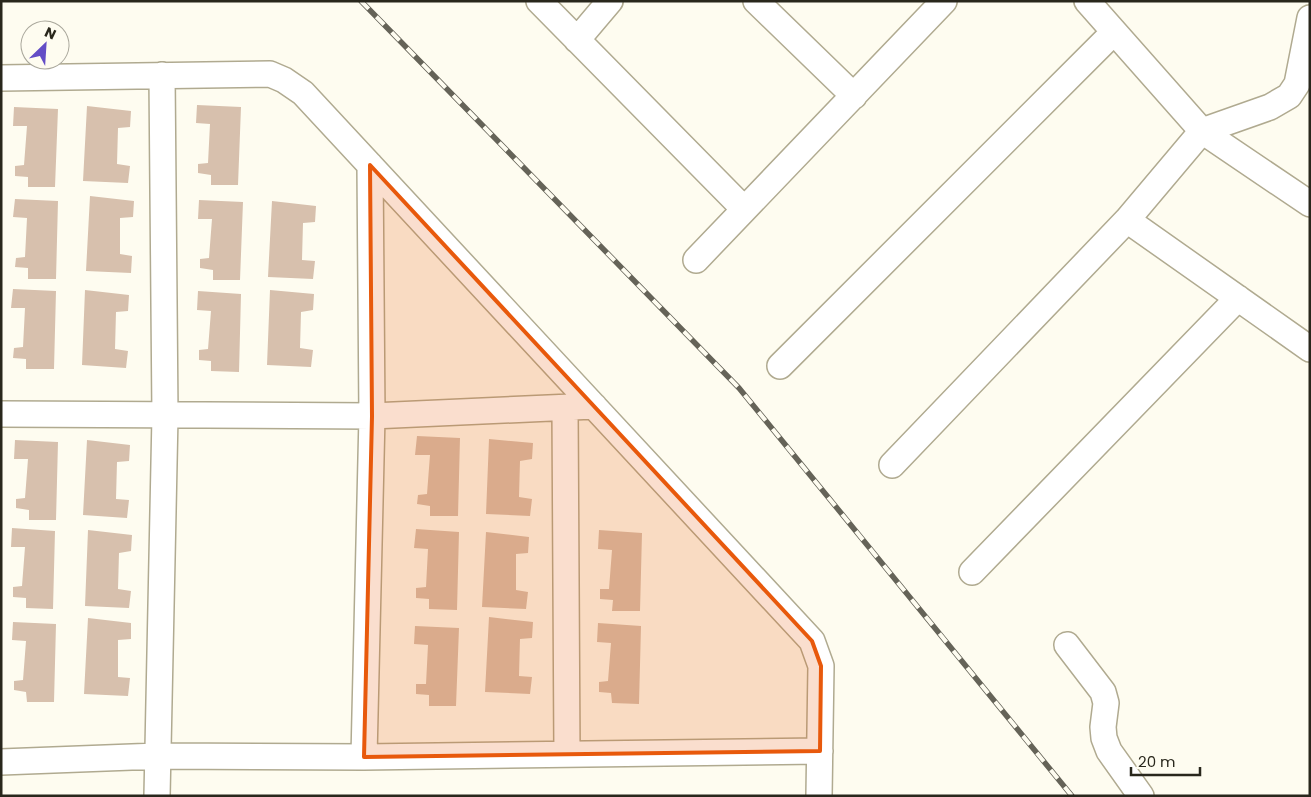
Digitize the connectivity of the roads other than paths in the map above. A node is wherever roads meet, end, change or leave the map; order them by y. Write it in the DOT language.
graph roads {
  1 [pos="538,1"];
  2 [pos="610,1"];
  3 [pos="756,1"];
  4 [pos="944,1"];
  5 [pos="1087,1"];
  6 [pos="1310,18"];
  7 [pos="1114,32"];
  8 [pos="576,40"];
  9 [pos="162,75"];
  10 [pos="1,78"];
  11 [pos="854,96"];
  12 [pos="1202,131"];
  13 [pos="370,165"];
  14 [pos="1310,204"];
  15 [pos="744,210"];
  16 [pos="1127,220"];
  17 [pos="696,260"];
  18 [pos="1238,298"];
  19 [pos="1310,349"];
  20 [pos="780,366"];
  21 [pos="594,406"];
  22 [pos="565,408"];
  23 [pos="1,414"];
  24 [pos="165,416"];
  25 [pos="372,416"];
  26 [pos="892,465"];
  27 [pos="972,572"];
  28 [pos="1067,645"];
  29 [pos="820,751"];
  30 [pos="566,754"];
  31 [pos="158,756"];
  32 [pos="364,758"];
  33 [pos="1,762"];
  34 [pos="157,796"];
  35 [pos="819,796"];
  36 [pos="1141,796"];
  1 -- 8 [label="street"];
  2 -- 8 [label="street"];
  3 -- 11 [label="street"];
  4 -- 11 [label="street"];
  5 -- 7 [label="street"];
  6 -- 12 [label="street"];
  7 -- 12 [label="street"];
  7 -- 20 [label="street"];
  8 -- 15 [label="street"];
  9 -- 10 [label="street"];
  9 -- 13 [label="street"];
  9 -- 24 [label="street"];
  11 -- 15 [label="street"];
  12 -- 14 [label="street"];
  12 -- 16 [label="street"];
  13 -- 21 [label="street"];
  13 -- 25 [label="street"];
  15 -- 17 [label="street"];
  16 -- 18 [label="street"];
  16 -- 26 [label="street"];
  18 -- 19 [label="street"];
  18 -- 27 [label="street"];
  21 -- 22 [label="street"];
  21 -- 29 [label="street"];
  22 -- 25 [label="street"];
  22 -- 30 [label="street"];
  23 -- 24 [label="street"];
  24 -- 25 [label="street"];
  24 -- 31 [label="street"];
  25 -- 32 [label="street"];
  28 -- 36 [label="street"];
  29 -- 30 [label="street"];
  29 -- 35 [label="street"];
  30 -- 32 [label="street"];
  31 -- 32 [label="street"];
  31 -- 33 [label="street"];
  31 -- 34 [label="street"];
}
